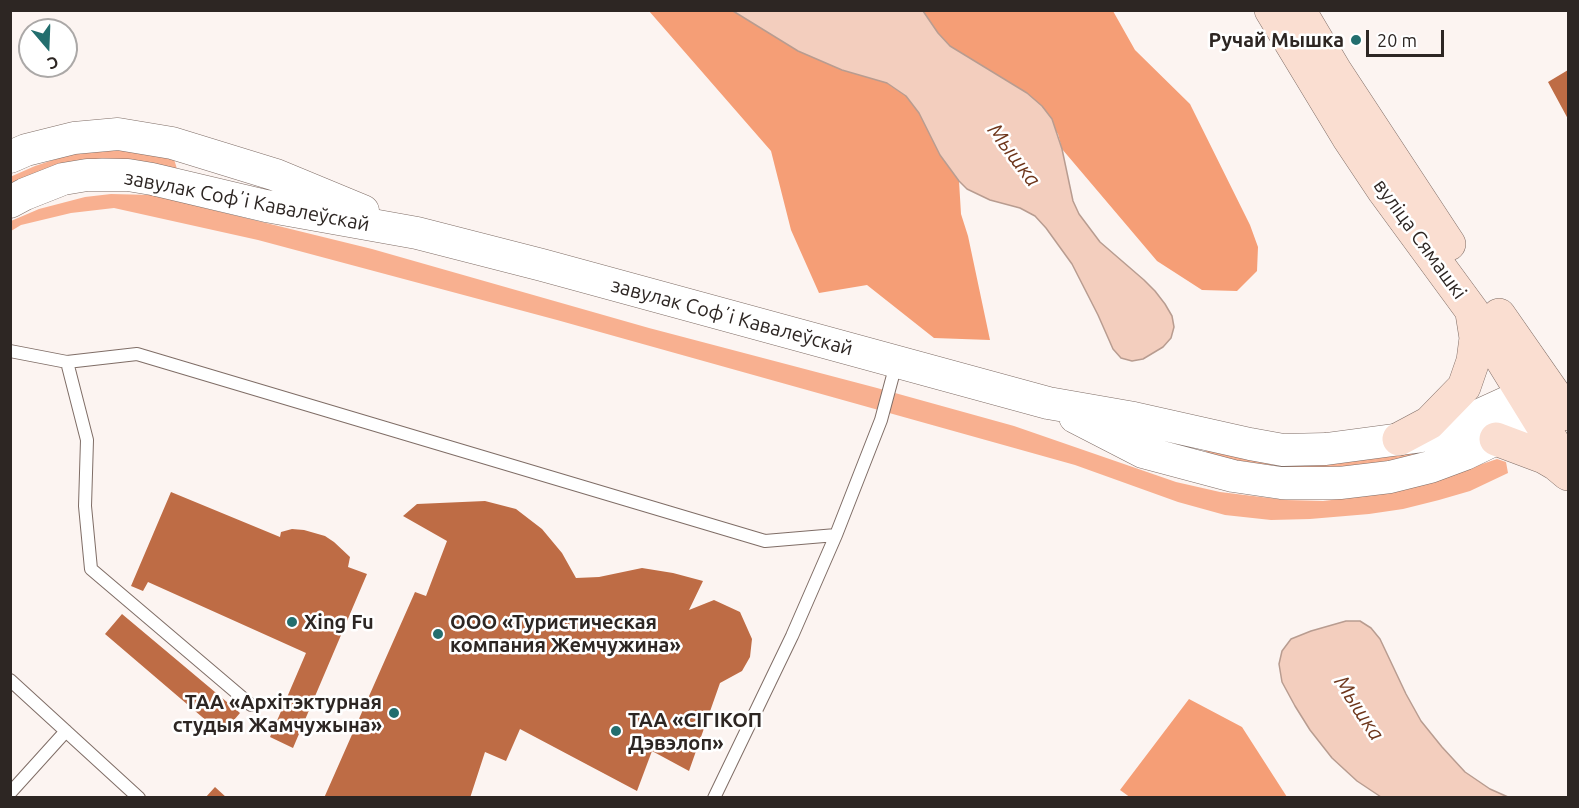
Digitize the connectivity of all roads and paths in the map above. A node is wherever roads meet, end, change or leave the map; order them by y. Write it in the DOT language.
graph roads {
  1 [pos="1271,10"];
  2 [pos="1299,10"];
  3 [pos="10,157"];
  4 [pos="10,202"];
  5 [pos="417,233"];
  6 [pos="1472,311"];
  7 [pos="10,351"];
  8 [pos="67,362"];
  9 [pos="897,362"];
  10 [pos="1047,403"];
  11 [pos="1552,405"];
  12 [pos="1399,439"];
  13 [pos="1496,439"];
  14 [pos="1569,467"];
  15 [pos="1569,474"];
  16 [pos="836,535"];
  17 [pos="10,680"];
  18 [pos="251,705"];
  19 [pos="66,731"];
  20 [pos="10,793"];
  21 [pos="139,798"];
  22 [pos="714,798"];
  1 -- 6 [label="main road, вуліца Сямашкі"];
  2 -- 11 [label="main road, вуліца Сямашкі"];
  3 -- 5 [label="street, завулак Софʼі Кавалеўскай"];
  4 -- 5 [label="street, завулак Софʼі Кавалеўскай"];
  5 -- 9 [label="street, завулак Софʼі Кавалеўскай"];
  6 -- 11 [label="main road, вуліца Сямашкі"];
  6 -- 12 [label="main road"];
  7 -- 8 [label="lane"];
  8 -- 16 [label="lane"];
  8 -- 18 [label="lane"];
  9 -- 10 [label="street, завулак Софʼі Кавалеўскай"];
  9 -- 16 [label="lane"];
  10 -- 12 [label="street, завулак Софʼі Кавалеўскай"];
  10 -- 13 [label="street, завулак Софʼі Кавалеўскай"];
  11 -- 12 [label="street, завулак Софʼі Кавалеўскай"];
  11 -- 13 [label="street, завулак Софʼі Кавалеўскай"];
  11 -- 14 [label="main road, вуліца Сямашкі"];
  13 -- 15 [label="main road"];
  16 -- 22 [label="lane"];
  17 -- 19 [label="lane"];
  19 -- 20 [label="lane"];
  19 -- 21 [label="lane"];
}
